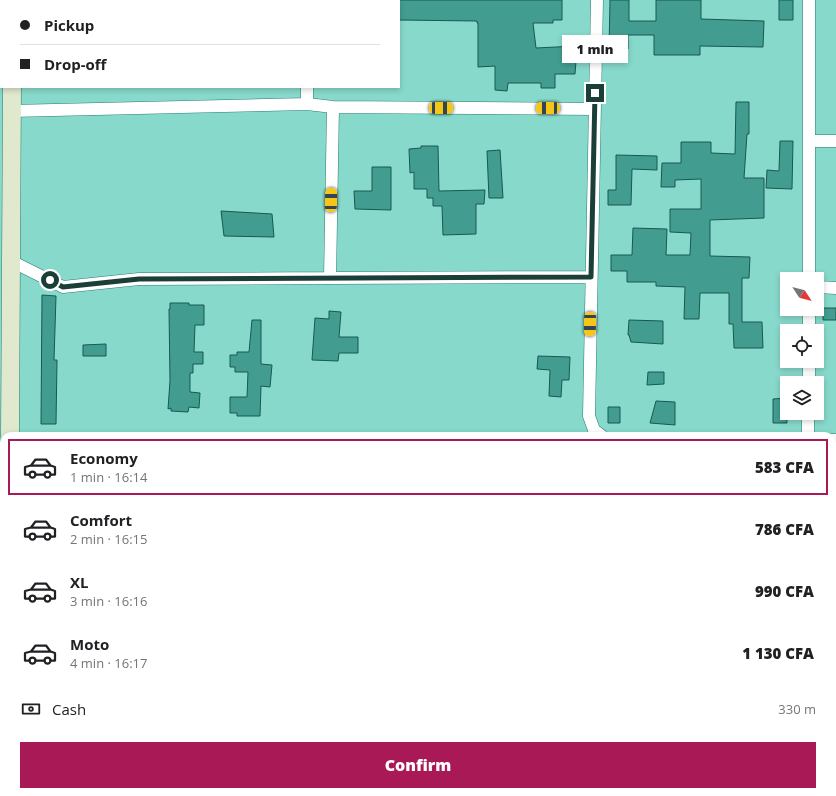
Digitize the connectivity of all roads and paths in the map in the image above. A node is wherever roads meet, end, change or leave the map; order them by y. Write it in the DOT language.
graph roads {
  1 [pos="597,0"];
  2 [pos="809,0"];
  3 [pos="12,88"];
  4 [pos="307,88"];
  5 [pos="307,104"];
  6 [pos="333,107"];
  7 [pos="594,108"];
  8 [pos="12,111"];
  9 [pos="810,141"];
  10 [pos="836,141"];
  11 [pos="11,261"];
  12 [pos="809,272"];
  13 [pos="591,277"];
  14 [pos="330,278"];
  15 [pos="824,287"];
  16 [pos="836,288"];
  17 [pos="808,420"];
  18 [pos="7,432"];
  19 [pos="597,432"];
  20 [pos="808,432"];
  1 -- 7 [label="street"];
  2 -- 9 [label="street"];
  3 -- 8 [label="street"];
  4 -- 5 [label="street"];
  5 -- 6 [label="street"];
  5 -- 8 [label="street"];
  6 -- 7 [label="street"];
  6 -- 14 [label="street"];
  7 -- 13 [label="street"];
  8 -- 11 [label="street"];
  9 -- 10 [label="street"];
  9 -- 12 [label="street"];
  11 -- 14 [label="street"];
  11 -- 18 [label="street"];
  13 -- 14 [label="street"];
  13 -- 19 [label="street"];
  15 -- 16 [label="street"];
  17 -- 20 [label="street"];
}
